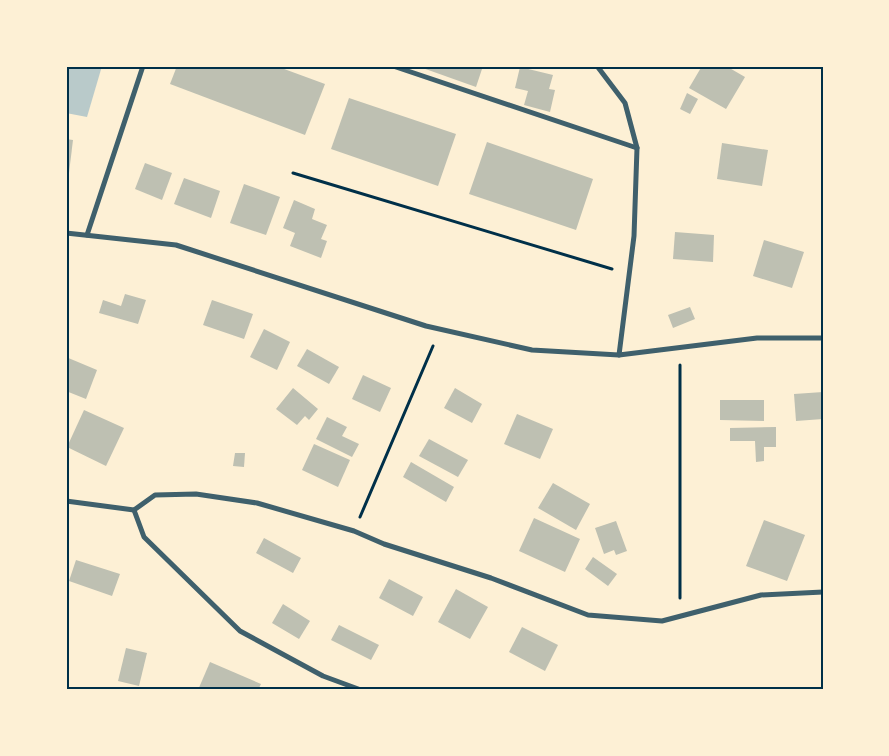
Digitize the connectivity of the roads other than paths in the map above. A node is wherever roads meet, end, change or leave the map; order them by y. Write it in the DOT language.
graph roads {
  1 [pos="143,66"];
  2 [pos="393,66"];
  3 [pos="598,66"];
  4 [pos="637,148"];
  5 [pos="66,232"];
  6 [pos="87,235"];
  7 [pos="823,338"];
  8 [pos="619,355"];
  9 [pos="66,501"];
  10 [pos="134,510"];
  11 [pos="823,592"];
  12 [pos="360,690"];
  1 -- 6 [label="street"];
  2 -- 4 [label="street"];
  3 -- 4 [label="street"];
  4 -- 8 [label="street"];
  5 -- 6 [label="street"];
  6 -- 8 [label="street"];
  7 -- 8 [label="street"];
  9 -- 10 [label="street"];
  10 -- 11 [label="street"];
  10 -- 12 [label="street"];
}
